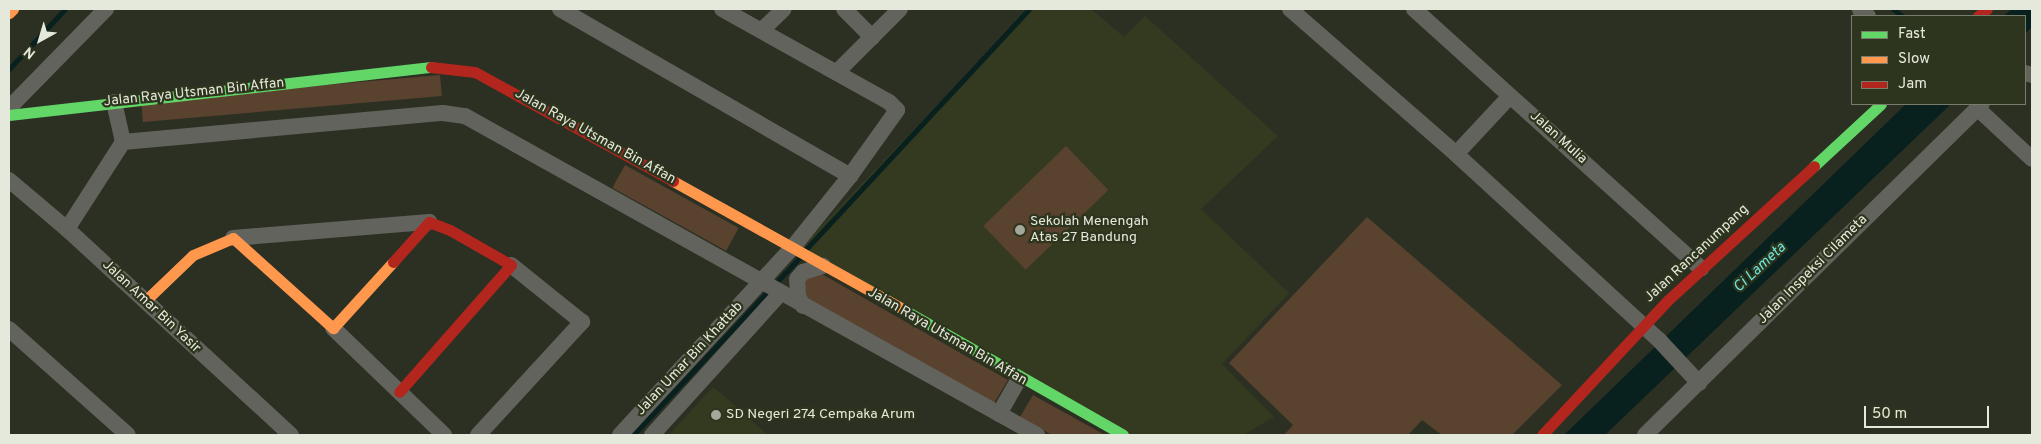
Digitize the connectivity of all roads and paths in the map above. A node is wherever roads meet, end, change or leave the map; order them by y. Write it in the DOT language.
graph roads {
  1 [pos="13,9"];
  2 [pos="106,9"];
  3 [pos="560,9"];
  4 [pos="722,9"];
  5 [pos="784,9"];
  6 [pos="844,9"];
  7 [pos="900,9"];
  8 [pos="1290,9"];
  9 [pos="1414,9"];
  10 [pos="9,13"];
  11 [pos="762,30"];
  12 [pos="872,37"];
  13 [pos="837,72"];
  14 [pos="1510,96"];
  15 [pos="114,102"];
  16 [pos="1880,105"];
  17 [pos="1980,106"];
  18 [pos="9,108"];
  19 [pos="9,115"];
  20 [pos="123,142"];
  21 [pos="1456,154"];
  22 [pos="2032,159"];
  23 [pos="850,176"];
  24 [pos="9,180"];
  25 [pos="429,222"];
  26 [pos="66,229"];
  27 [pos="233,238"];
  28 [pos="796,249"];
  29 [pos="818,262"];
  30 [pos="511,265"];
  31 [pos="1702,268"];
  32 [pos="771,288"];
  33 [pos="144,301"];
  34 [pos="803,306"];
  35 [pos="1643,326"];
  36 [pos="333,328"];
  37 [pos="9,329"];
  38 [pos="1695,378"];
  39 [pos="1019,379"];
  40 [pos="399,392"];
  41 [pos="998,414"];
  42 [pos="128,435"];
  43 [pos="291,435"];
  44 [pos="444,435"];
  45 [pos="478,435"];
  46 [pos="620,435"];
  47 [pos="652,435"];
  48 [pos="1037,435"];
  49 [pos="1123,435"];
  50 [pos="1542,435"];
  51 [pos="1644,435"];
  1 -- 10 [label="street"];
  2 -- 18 [label="street"];
  3 -- 23 [label="street"];
  4 -- 11 [label="street"];
  5 -- 11 [label="street"];
  6 -- 12 [label="street"];
  7 -- 12 [label="street"];
  8 -- 21 [label="street"];
  9 -- 14 [label="street, Jalan Mulia"];
  11 -- 13 [label="street"];
  12 -- 13 [label="street"];
  13 -- 23 [label="street"];
  14 -- 21 [label="street"];
  14 -- 31 [label="street, Jalan Mulia"];
  15 -- 19 [label="street, Jalan Raya Utsman Bin Affan"];
  15 -- 20 [label="street"];
  15 -- 28 [label="street, Jalan Raya Utsman Bin Affan"];
  16 -- 31 [label="street, Jalan Rancanumpang"];
  17 -- 22 [label="street"];
  17 -- 38 [label="street, Jalan Inspeksi Cilameta"];
  20 -- 26 [label="street"];
  20 -- 32 [label="street"];
  21 -- 35 [label="street"];
  23 -- 28 [label="street"];
  24 -- 26 [label="street, Jalan Amar Bin Yasir"];
  25 -- 27 [label="street"];
  25 -- 30 [label="street"];
  25 -- 36 [label="street"];
  26 -- 33 [label="street, Jalan Amar Bin Yasir"];
  27 -- 33 [label="street"];
  27 -- 36 [label="street"];
  28 -- 29 [label="street, Jalan Raya Utsman Bin Affan"];
  28 -- 32 [label="street"];
  29 -- 34 [label="street"];
  29 -- 39 [label="street, Jalan Raya Utsman Bin Affan"];
  30 -- 40 [label="street"];
  30 -- 45 [label="street"];
  31 -- 35 [label="street, Jalan Rancanumpang"];
  32 -- 34 [label="street"];
  32 -- 46 [label="street, Jalan Umar Bin Khattab"];
  32 -- 47 [label="street, Jalan Umar Bin Khattab"];
  33 -- 43 [label="street, Jalan Amar Bin Yasir"];
  34 -- 41 [label="street"];
  35 -- 38 [label="street"];
  35 -- 50 [label="street, Jalan Rancanumpang"];
  36 -- 40 [label="street"];
  37 -- 42 [label="street"];
  38 -- 51 [label="street, Jalan Inspeksi Cilameta"];
  39 -- 41 [label="street"];
  39 -- 49 [label="street, Jalan Raya Utsman Bin Affan"];
  40 -- 44 [label="street"];
  41 -- 48 [label="street"];
}
